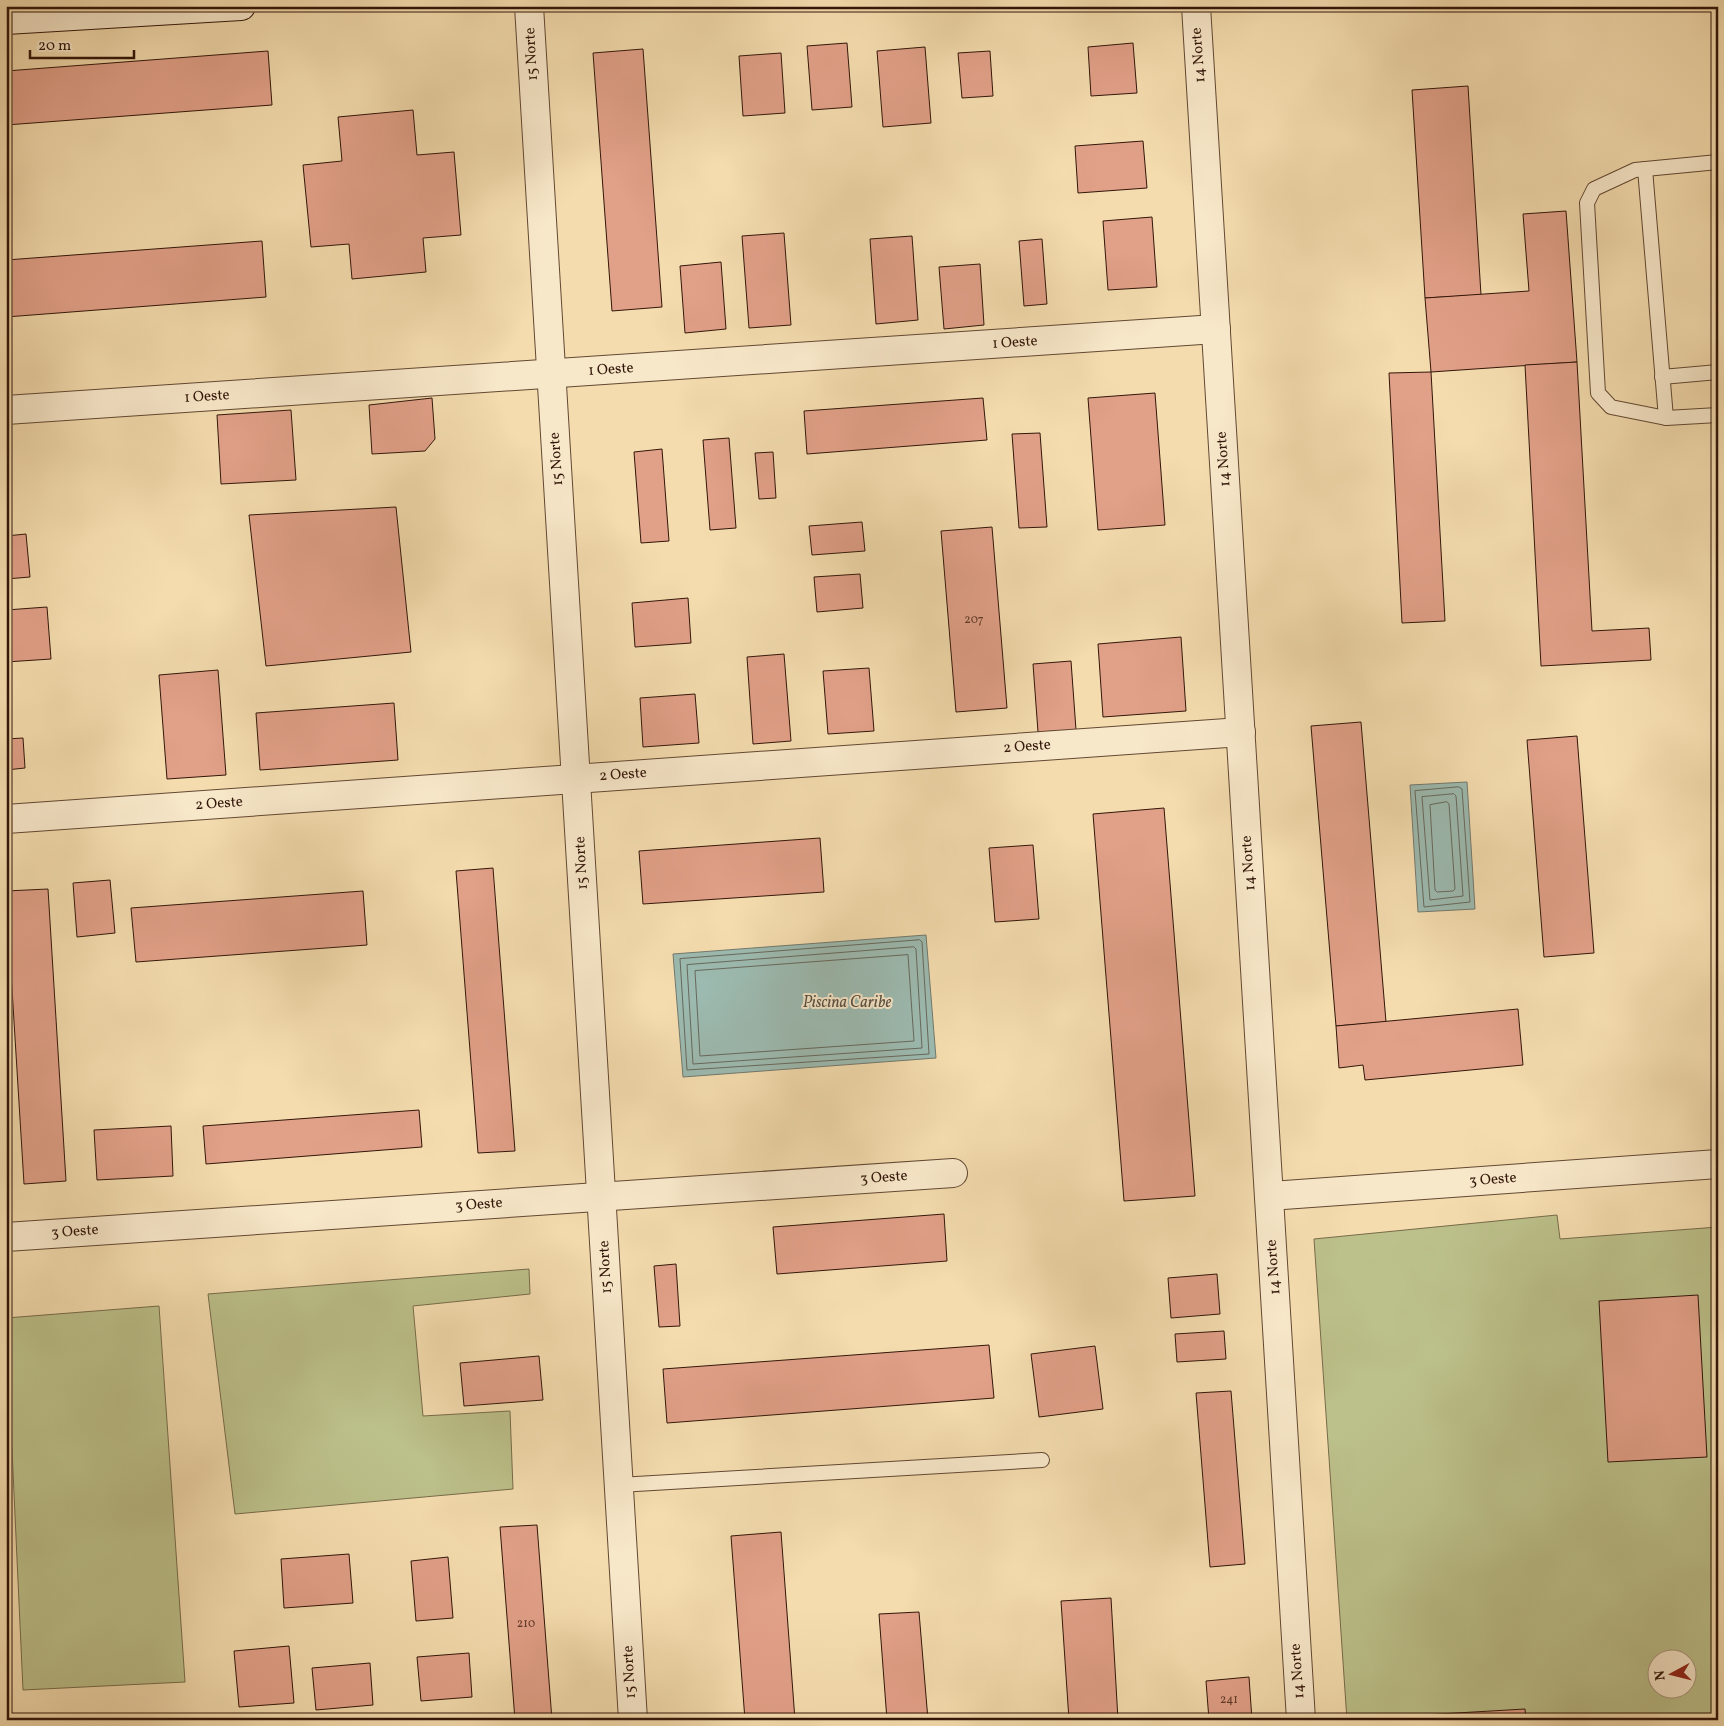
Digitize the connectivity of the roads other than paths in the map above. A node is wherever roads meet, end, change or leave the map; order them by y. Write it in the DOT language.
graph roads {
  1 [pos="241,6"];
  2 [pos="530,6"];
  3 [pos="1196,6"];
  4 [pos="6,20"];
  5 [pos="1718,162"];
  6 [pos="1645,169"];
  7 [pos="1216,329"];
  8 [pos="1718,372"];
  9 [pos="552,374"];
  10 [pos="1662,377"];
  11 [pos="6,410"];
  12 [pos="1718,415"];
  13 [pos="1666,418"];
  14 [pos="1240,732"];
  15 [pos="577,778"];
  16 [pos="6,819"];
  17 [pos="1718,1164"];
  18 [pos="953,1173"];
  19 [pos="1269,1196"];
  20 [pos="602,1197"];
  21 [pos="6,1237"];
  22 [pos="1042,1460"];
  23 [pos="619,1486"];
  24 [pos="633,1720"];
  25 [pos="1301,1720"];
  1 -- 4 [label="street"];
  2 -- 9 [label="street, 15 Norte"];
  3 -- 7 [label="street, 14 Norte"];
  5 -- 6 [label="lane"];
  6 -- 10 [label="lane"];
  6 -- 13 [label="lane"];
  7 -- 9 [label="street, 1 Oeste"];
  7 -- 14 [label="street, 14 Norte"];
  8 -- 10 [label="lane"];
  9 -- 11 [label="street, 1 Oeste"];
  9 -- 15 [label="street, 15 Norte"];
  10 -- 13 [label="lane"];
  12 -- 13 [label="lane"];
  14 -- 15 [label="street, 2 Oeste"];
  14 -- 19 [label="street, 14 Norte"];
  15 -- 16 [label="street, 2 Oeste"];
  15 -- 20 [label="street, 15 Norte"];
  17 -- 19 [label="street, 3 Oeste"];
  18 -- 20 [label="street, 3 Oeste"];
  19 -- 25 [label="street, 14 Norte"];
  20 -- 21 [label="street, 3 Oeste"];
  20 -- 23 [label="street, 15 Norte"];
  22 -- 23 [label="lane"];
  23 -- 24 [label="street, 15 Norte"];
}
